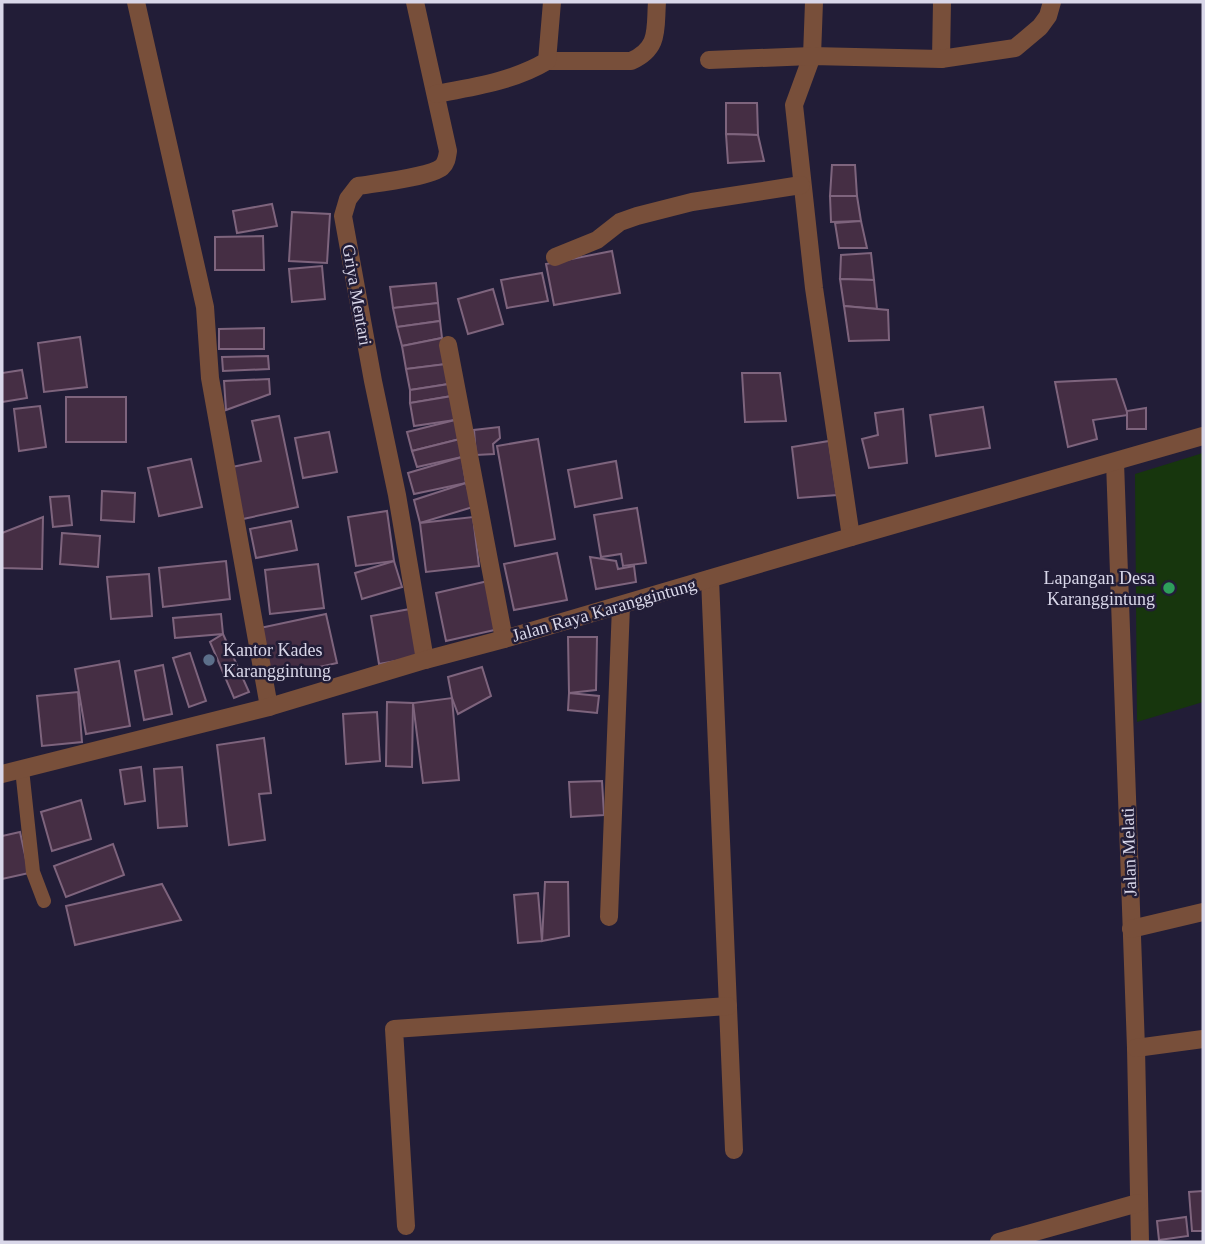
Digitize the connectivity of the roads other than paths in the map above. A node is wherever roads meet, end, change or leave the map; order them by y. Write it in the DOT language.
graph roads {
  1 [pos="136,2"];
  2 [pos="415,2"];
  3 [pos="552,2"];
  4 [pos="657,2"];
  5 [pos="814,2"];
  6 [pos="942,2"];
  7 [pos="1052,2"];
  8 [pos="812,55"];
  9 [pos="709,60"];
  10 [pos="941,60"];
  11 [pos="547,61"];
  12 [pos="436,94"];
  13 [pos="801,185"];
  14 [pos="555,257"];
  15 [pos="448,345"];
  16 [pos="1203,436"];
  17 [pos="1115,462"];
  18 [pos="851,537"];
  19 [pos="710,579"];
  20 [pos="621,606"];
  21 [pos="504,639"];
  22 [pos="425,660"];
  23 [pos="269,706"];
  24 [pos="22,769"];
  25 [pos="2,774"];
  26 [pos="44,901"];
  27 [pos="1203,912"];
  28 [pos="609,917"];
  29 [pos="1132,929"];
  30 [pos="728,1006"];
  31 [pos="1203,1039"];
  32 [pos="1136,1048"];
  33 [pos="734,1150"];
  34 [pos="1138,1203"];
  35 [pos="406,1226"];
  36 [pos="999,1242"];
  37 [pos="1140,1242"];
  1 -- 23 [label="street"];
  2 -- 12 [label="street, Griya Mentari"];
  3 -- 11 [label="street"];
  4 -- 11 [label="street"];
  5 -- 8 [label="street"];
  6 -- 10 [label="street"];
  7 -- 10 [label="street"];
  8 -- 9 [label="street"];
  8 -- 10 [label="street"];
  8 -- 13 [label="street"];
  11 -- 12 [label="street"];
  12 -- 22 [label="street, Griya Mentari"];
  13 -- 14 [label="street"];
  13 -- 18 [label="street"];
  15 -- 21 [label="street"];
  16 -- 17 [label="street, Jalan Raya Karanggintung"];
  17 -- 18 [label="street, Jalan Raya Karanggintung"];
  17 -- 29 [label="street, Jalan Melati"];
  18 -- 19 [label="street, Jalan Raya Karanggintung"];
  19 -- 20 [label="street, Jalan Raya Karanggintung"];
  19 -- 30 [label="street"];
  20 -- 21 [label="street, Jalan Raya Karanggintung"];
  20 -- 28 [label="street"];
  21 -- 22 [label="street, Jalan Raya Karanggintung"];
  22 -- 23 [label="street, Jalan Raya Karanggintung"];
  23 -- 24 [label="street, Jalan Raya Karanggintung"];
  24 -- 25 [label="street, Jalan Raya Karanggintung"];
  24 -- 26 [label="lane"];
  27 -- 29 [label="street"];
  29 -- 32 [label="street, Jalan Melati"];
  30 -- 33 [label="street"];
  30 -- 35 [label="street"];
  31 -- 32 [label="street"];
  32 -- 34 [label="street, Jalan Melati"];
  34 -- 36 [label="street"];
  34 -- 37 [label="street, Jalan Melati"];
}
